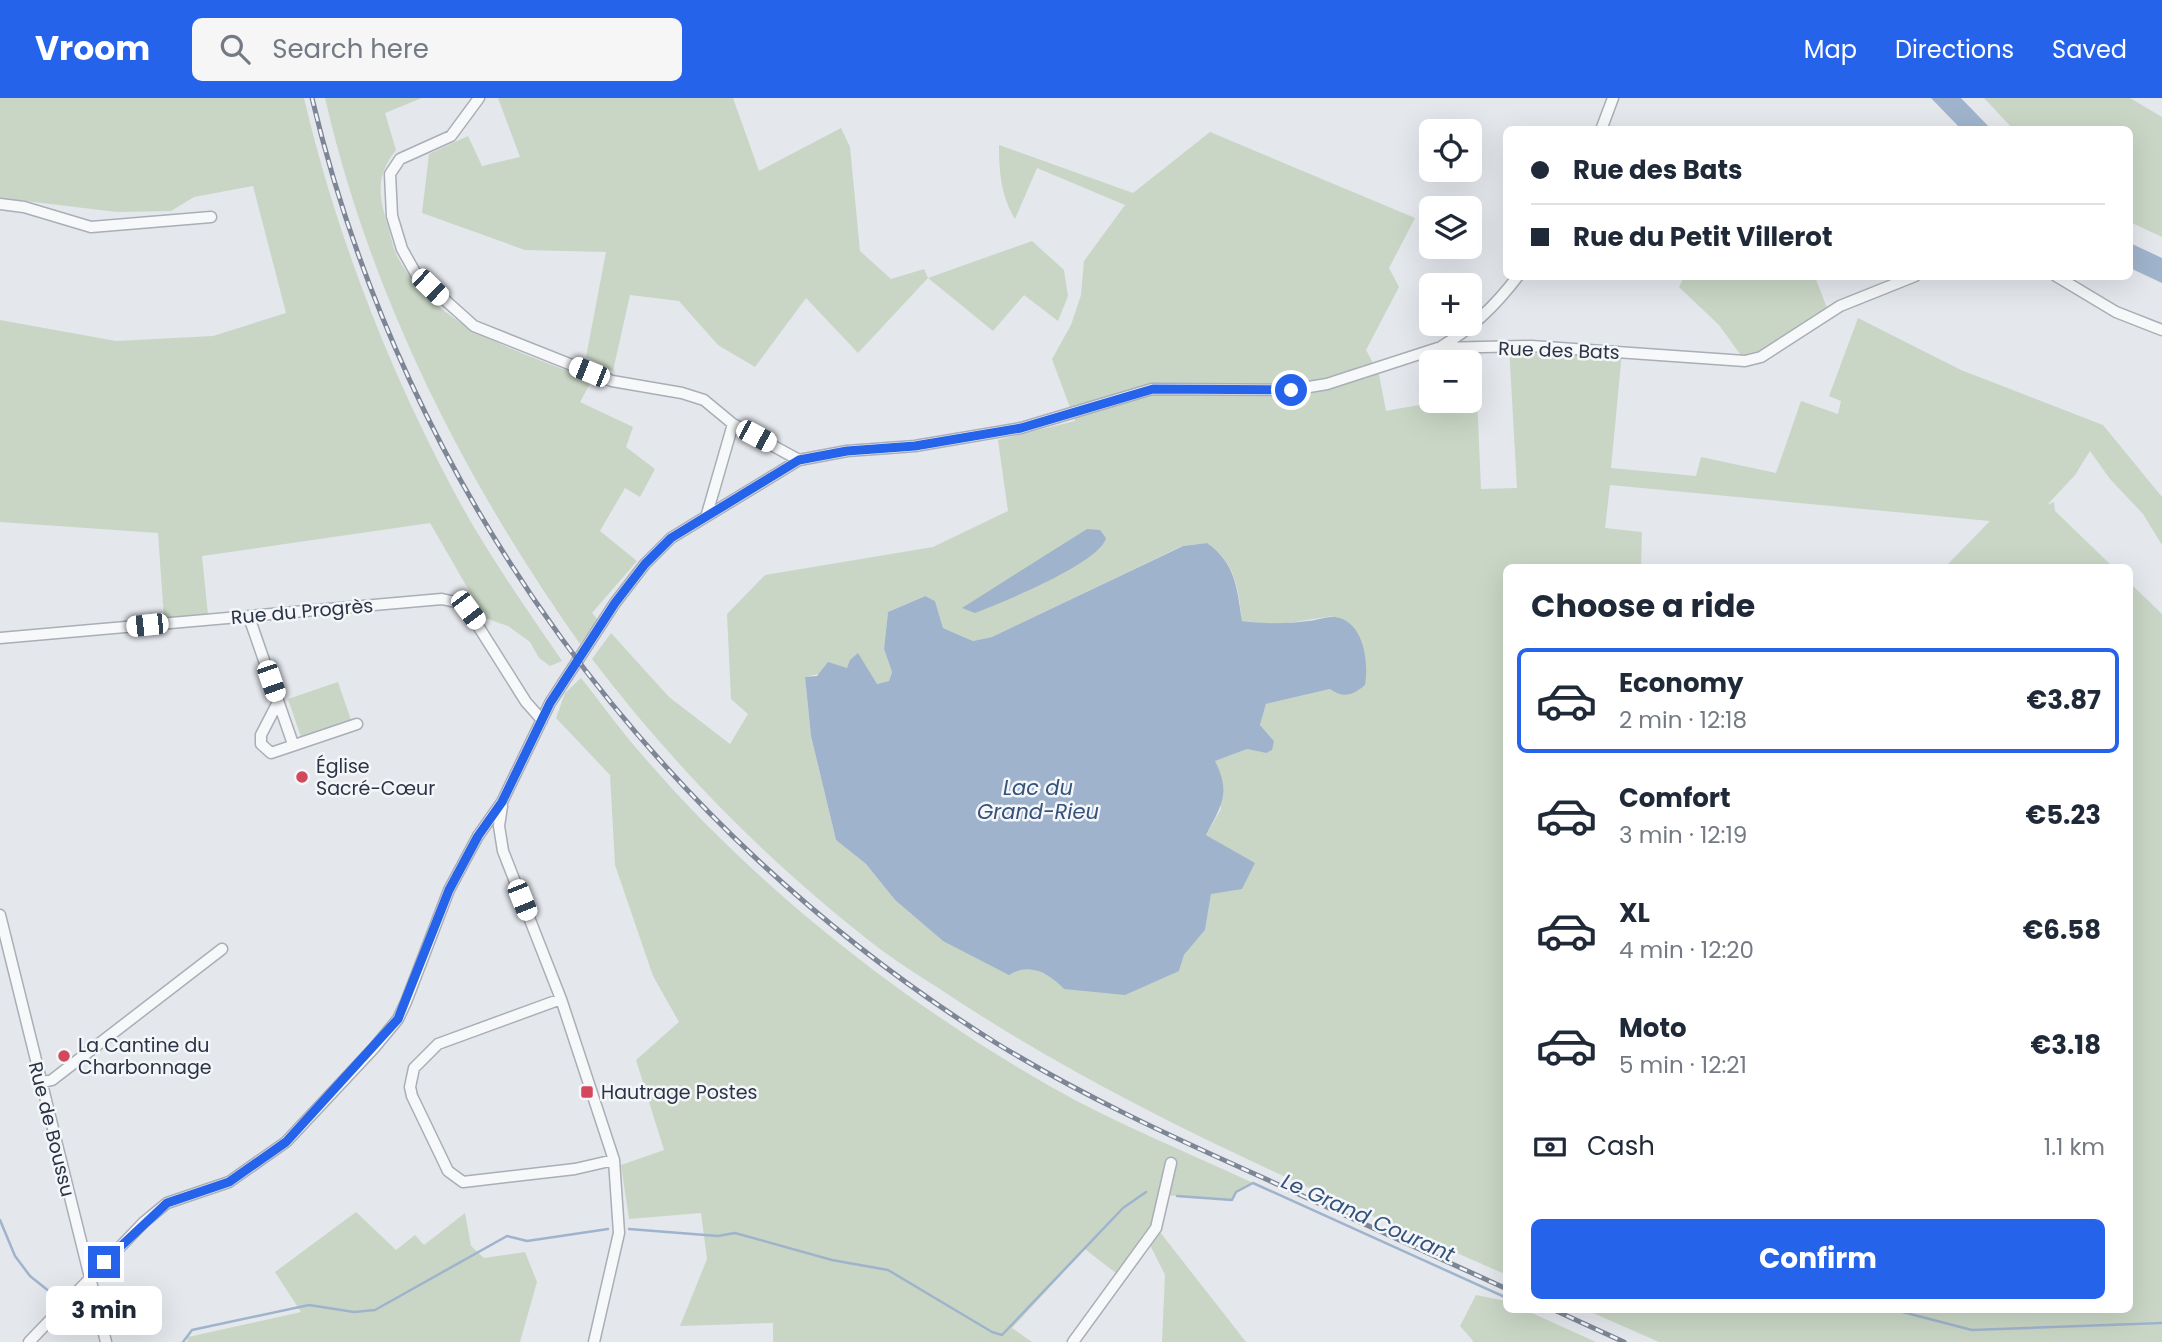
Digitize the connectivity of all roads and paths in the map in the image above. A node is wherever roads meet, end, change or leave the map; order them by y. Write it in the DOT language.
graph roads {
  1 [pos="480,98"];
  2 [pos="1613,98"];
  3 [pos="1602,126"];
  4 [pos="0,204"];
  5 [pos="211,217"];
  6 [pos="1515,280"];
  7 [pos="1906,280"];
  8 [pos="2063,280"];
  9 [pos="2162,330"];
  10 [pos="1438,348"];
  11 [pos="733,424"];
  12 [pos="799,460"];
  13 [pos="707,514"];
  14 [pos="249,617"];
  15 [pos="0,638"];
  16 [pos="278,702"];
  17 [pos="542,720"];
  18 [pos="357,724"];
  19 [pos="293,744"];
  20 [pos="502,802"];
  21 [pos="0,915"];
  22 [pos="222,949"];
  23 [pos="561,999"];
  24 [pos="39,1083"];
  25 [pos="614,1160"];
  26 [pos="1171,1163"];
  27 [pos="90,1279"];
  28 [pos="29,1342"];
  29 [pos="106,1342"];
  30 [pos="594,1342"];
  31 [pos="1073,1342"];
  1 -- 11 [label="street"];
  2 -- 3 [label="street"];
  4 -- 5 [label="street"];
  6 -- 10 [label="street"];
  7 -- 10 [label="street, Rue des Bats"];
  8 -- 9 [label="street"];
  10 -- 12 [label="street, Rue des Bats"];
  11 -- 12 [label="street"];
  11 -- 13 [label="street"];
  12 -- 13 [label="street, Rue des Bats"];
  13 -- 17 [label="street, Rue des Bats"];
  14 -- 15 [label="street, Rue du Progrès"];
  14 -- 16 [label="street"];
  14 -- 17 [label="street, Rue du Progrès"];
  16 -- 19 [label="street"];
  16 -- 19 [label="street"];
  17 -- 20 [label="street, Rue des Bats"];
  18 -- 19 [label="street"];
  20 -- 23 [label="street"];
  20 -- 27 [label="street"];
  21 -- 24 [label="street, Rue de Boussu"];
  22 -- 24 [label="street"];
  23 -- 25 [label="street"];
  23 -- 25 [label="street"];
  24 -- 27 [label="street, Rue de Boussu"];
  25 -- 30 [label="street"];
  26 -- 31 [label="street"];
  27 -- 28 [label="street"];
  27 -- 29 [label="street, Rue de Boussu"];
}
